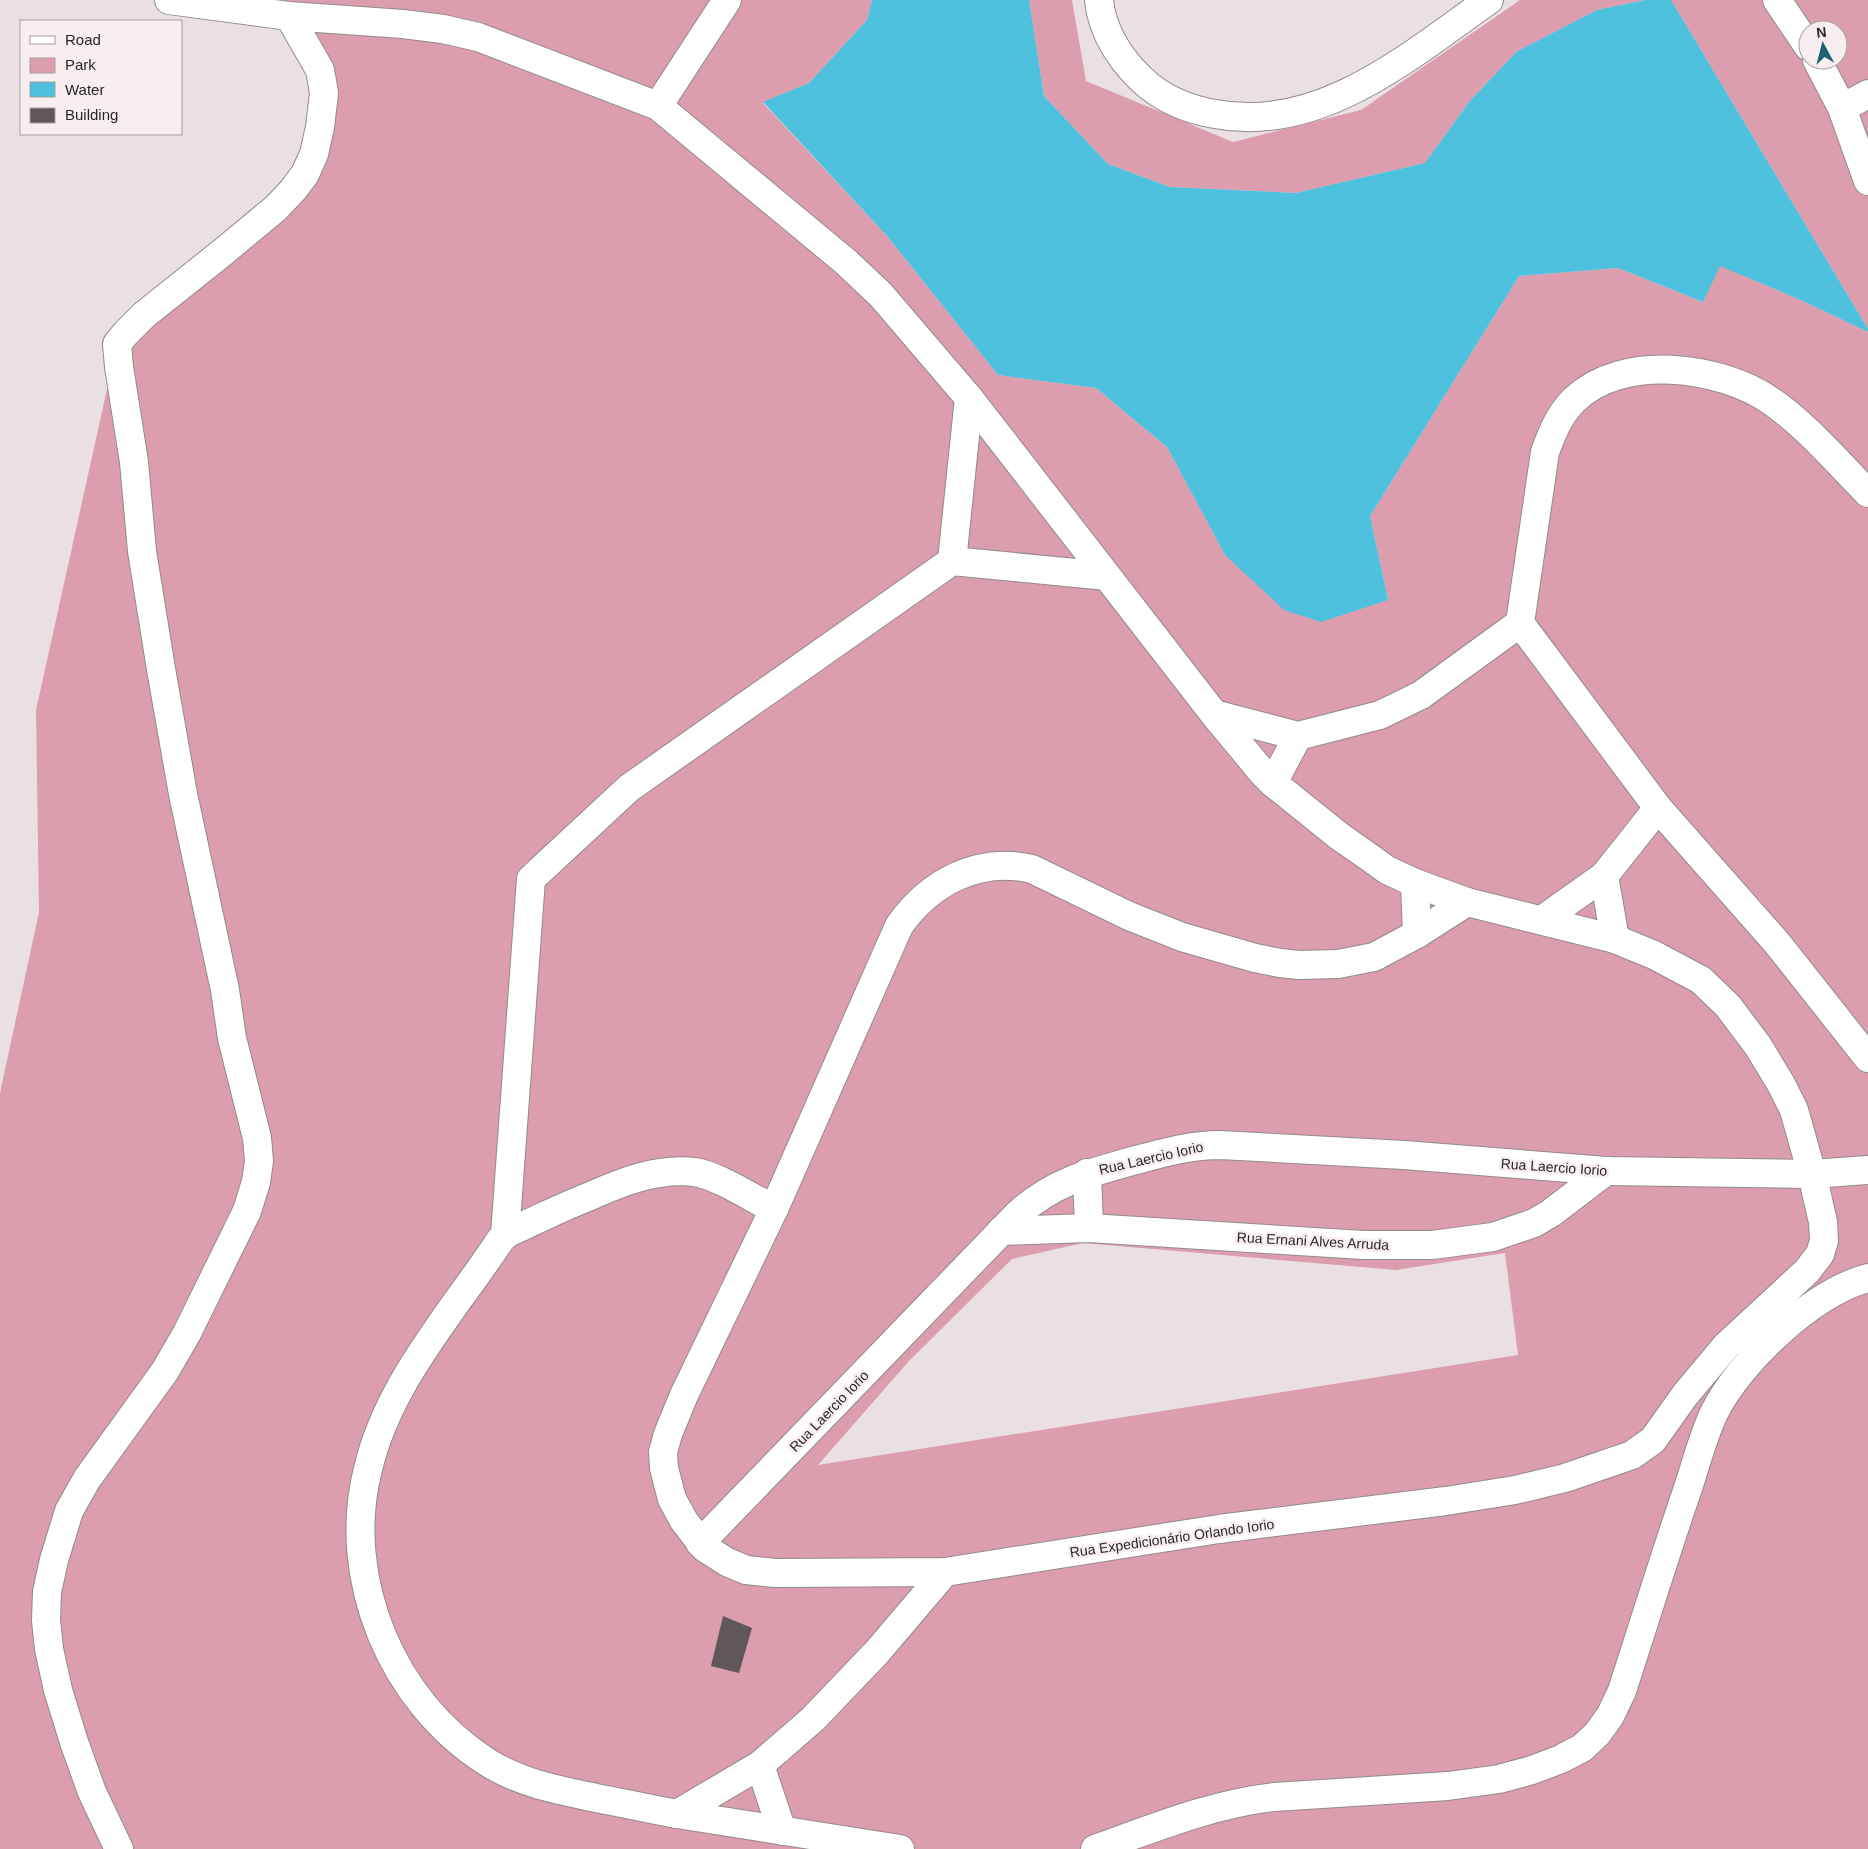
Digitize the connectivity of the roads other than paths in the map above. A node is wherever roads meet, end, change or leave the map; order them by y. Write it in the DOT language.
graph roads {
  1 [pos="169,0"];
  2 [pos="727,0"];
  3 [pos="1099,0"];
  4 [pos="1489,0"];
  5 [pos="1777,0"];
  6 [pos="288,16"];
  7 [pos="1798,31"];
  8 [pos="1822,70"];
  9 [pos="1868,94"];
  10 [pos="658,106"];
  11 [pos="1842,108"];
  12 [pos="1868,181"];
  13 [pos="969,398"];
  14 [pos="1868,493"];
  15 [pos="952,562"];
  16 [pos="1107,576"];
  17 [pos="1520,623"];
  18 [pos="1214,714"];
  19 [pos="1298,736"];
  20 [pos="1273,783"];
  21 [pos="1658,808"];
  22 [pos="1604,876"];
  23 [pos="1415,883"];
  24 [pos="1467,902"];
  25 [pos="1542,920"];
  26 [pos="1417,934"];
  27 [pos="1615,939"];
  28 [pos="1868,1058"];
  29 [pos="1868,1170"];
  30 [pos="1606,1171"];
  31 [pos="1087,1173"];
  32 [pos="1812,1174"];
  33 [pos="774,1209"];
  34 [pos="1089,1228"];
  35 [pos="1001,1232"];
  36 [pos="505,1235"];
  37 [pos="1868,1278"];
  38 [pos="700,1543"];
  39 [pos="945,1572"];
  40 [pos="760,1765"];
  41 [pos="677,1814"];
  42 [pos="782,1831"];
  43 [pos="119,1849"];
  44 [pos="900,1849"];
  45 [pos="1096,1849"];
  1 -- 6 [label="street"];
  2 -- 10 [label="street"];
  3 -- 4 [label="street"];
  5 -- 7 [label="street"];
  6 -- 10 [label="street"];
  6 -- 43 [label="street"];
  8 -- 11 [label="street"];
  9 -- 11 [label="street"];
  10 -- 13 [label="street"];
  11 -- 12 [label="street"];
  13 -- 15 [label="street"];
  13 -- 16 [label="street"];
  14 -- 17 [label="street"];
  15 -- 16 [label="street"];
  15 -- 36 [label="street"];
  16 -- 18 [label="street"];
  17 -- 19 [label="street"];
  17 -- 21 [label="street"];
  18 -- 19 [label="street"];
  18 -- 20 [label="street"];
  19 -- 20 [label="street"];
  20 -- 23 [label="street"];
  21 -- 22 [label="street"];
  21 -- 28 [label="street"];
  22 -- 25 [label="street"];
  22 -- 27 [label="street"];
  23 -- 24 [label="street"];
  23 -- 26 [label="street"];
  24 -- 25 [label="street"];
  24 -- 26 [label="street, Rua Expedicionário Orlando Iorio"];
  25 -- 27 [label="street"];
  26 -- 33 [label="street, Rua Expedicionário Orlando Iorio"];
  27 -- 32 [label="street"];
  29 -- 32 [label="street, Rua Laercio Iorio"];
  30 -- 31 [label="street, Rua Laercio Iorio"];
  30 -- 32 [label="street, Rua Laercio Iorio"];
  30 -- 34 [label="street, Rua Ernani Alves Arruda"];
  31 -- 34 [label="street"];
  31 -- 35 [label="street, Rua Laercio Iorio"];
  32 -- 39 [label="street, Rua Expedicionário Orlando Iorio"];
  33 -- 36 [label="street"];
  33 -- 38 [label="street, Rua Expedicionário Orlando Iorio"];
  34 -- 35 [label="street, Rua Ernani Alves Arruda"];
  35 -- 38 [label="street, Rua Laercio Iorio"];
  36 -- 41 [label="street"];
  37 -- 45 [label="street"];
  38 -- 39 [label="street, Rua Expedicionário Orlando Iorio"];
  39 -- 40 [label="street"];
  40 -- 41 [label="street"];
  40 -- 42 [label="street"];
  41 -- 42 [label="street"];
  42 -- 44 [label="street"];
}
